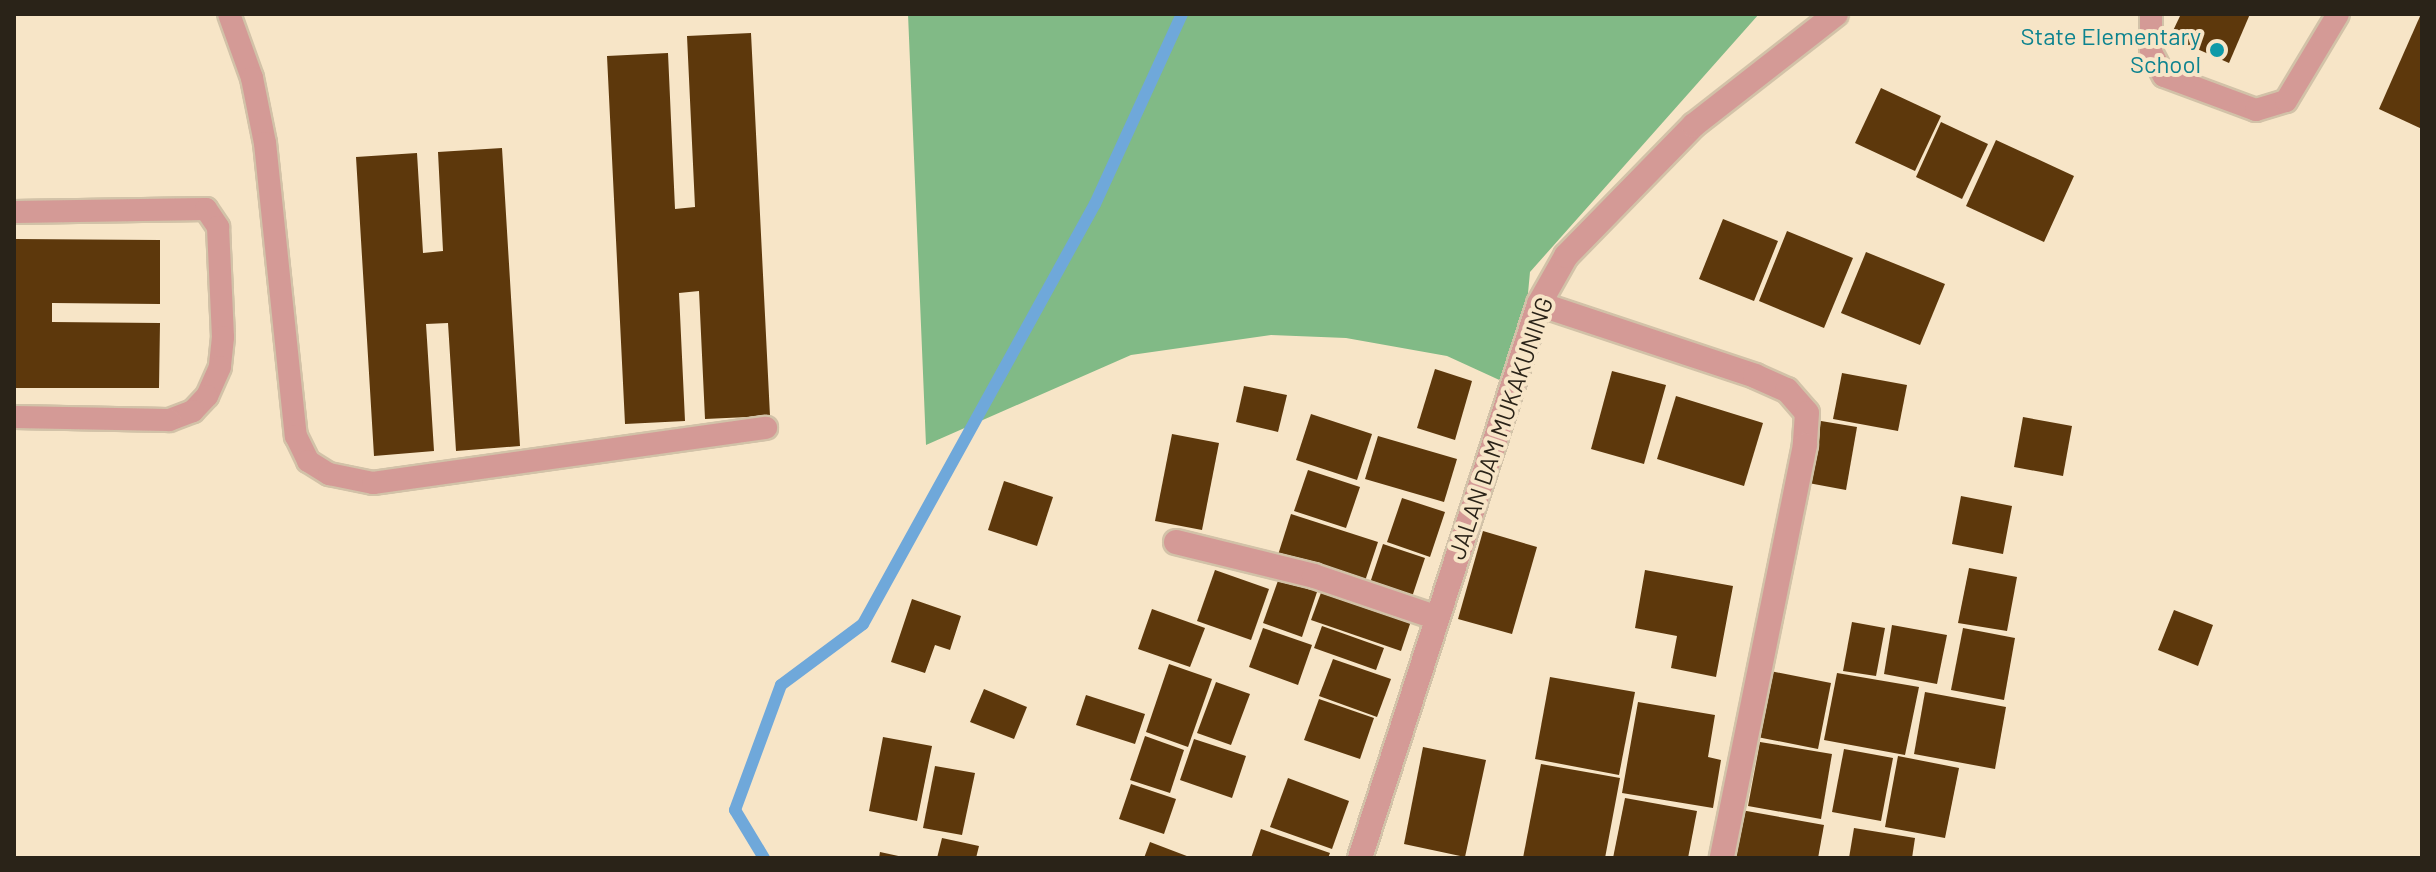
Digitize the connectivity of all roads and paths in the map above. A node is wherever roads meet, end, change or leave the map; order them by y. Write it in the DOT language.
graph roads {
  1 [pos="229,14"];
  2 [pos="1836,14"];
  3 [pos="2151,14"];
  4 [pos="2338,14"];
  5 [pos="14,212"];
  6 [pos="1539,304"];
  7 [pos="14,417"];
  8 [pos="766,428"];
  9 [pos="1176,542"];
  10 [pos="1435,617"];
  11 [pos="1360,858"];
  12 [pos="1722,858"];
  1 -- 8 [label="lane"];
  2 -- 6 [label="street, JALAN DAM MUKAKUNING"];
  3 -- 4 [label="lane"];
  5 -- 7 [label="lane"];
  6 -- 10 [label="street, JALAN DAM MUKAKUNING"];
  6 -- 12 [label="street"];
  9 -- 10 [label="street"];
  10 -- 11 [label="street, JALAN DAM MUKAKUNING"];
}
